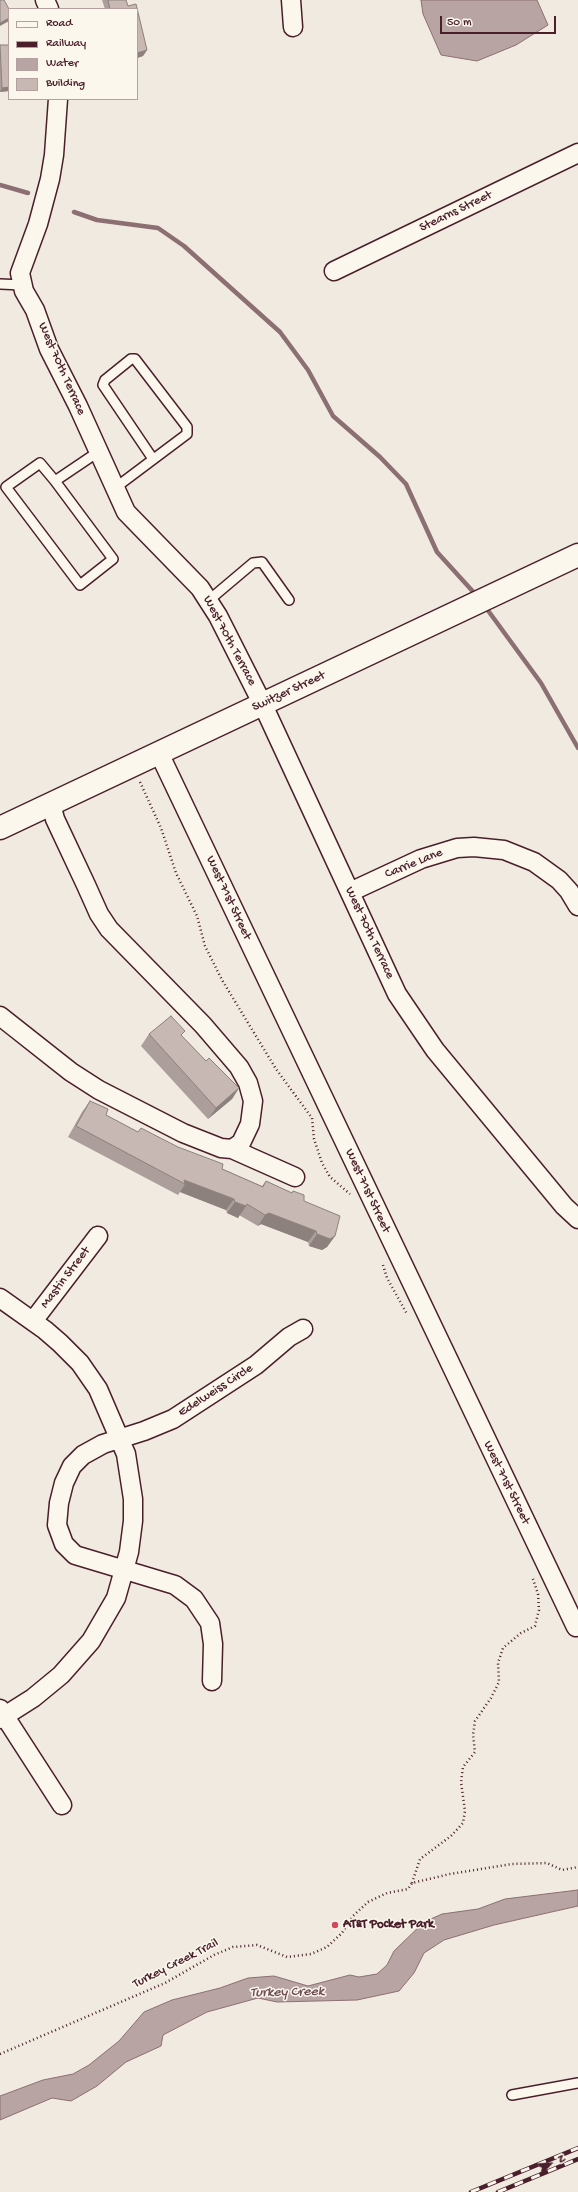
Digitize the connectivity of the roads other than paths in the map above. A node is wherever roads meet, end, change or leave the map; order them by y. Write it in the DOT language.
graph roads {
  1 [pos="291,0"];
  2 [pos="294,27"];
  3 [pos="58,100"];
  4 [pos="578,153"];
  5 [pos="334,271"];
  6 [pos="0,284"];
  7 [pos="23,286"];
  8 [pos="98,452"];
  9 [pos="153,459"];
  10 [pos="55,481"];
  11 [pos="115,488"];
  12 [pos="578,555"];
  13 [pos="288,600"];
  14 [pos="208,601"];
  15 [pos="263,705"];
  16 [pos="159,753"];
  17 [pos="51,804"];
  18 [pos="0,828"];
  19 [pos="350,892"];
  20 [pos="578,906"];
  21 [pos="0,1016"];
  22 [pos="232,1149"];
  23 [pos="295,1177"];
  24 [pos="578,1219"];
  25 [pos="98,1236"];
  26 [pos="0,1298"];
  27 [pos="33,1321"];
  28 [pos="303,1329"];
  29 [pos="121,1438"];
  30 [pos="124,1570"];
  31 [pos="576,1627"];
  32 [pos="212,1681"];
  33 [pos="2,1715"];
  34 [pos="62,1805"];
  35 [pos="578,2083"];
  36 [pos="512,2095"];
  1 -- 2 [label="street"];
  3 -- 7 [label="street, West 70th Terrace"];
  4 -- 5 [label="street, Stearns Street"];
  6 -- 7 [label="lane"];
  7 -- 8 [label="street, West 70th Terrace"];
  8 -- 10 [label="lane"];
  8 -- 11 [label="street, West 70th Terrace"];
  9 -- 9 [label="lane"];
  9 -- 11 [label="lane"];
  10 -- 10 [label="lane"];
  11 -- 14 [label="street, West 70th Terrace"];
  12 -- 15 [label="street, Switzer Street"];
  13 -- 14 [label="lane"];
  14 -- 15 [label="street, West 70th Terrace"];
  15 -- 16 [label="street, Switzer Street"];
  15 -- 19 [label="street, West 70th Terrace"];
  16 -- 17 [label="street, Switzer Street"];
  16 -- 31 [label="street, West 71st Street"];
  17 -- 18 [label="street, Switzer Street"];
  17 -- 22 [label="street"];
  19 -- 20 [label="street, Carrie Lane"];
  19 -- 24 [label="street, West 70th Terrace"];
  21 -- 22 [label="street"];
  22 -- 23 [label="street"];
  25 -- 27 [label="street, Mastin Street"];
  26 -- 27 [label="street"];
  27 -- 29 [label="street"];
  28 -- 29 [label="street, Edelweiss Circle"];
  29 -- 30 [label="street"];
  29 -- 30 [label="street, Edelweiss Circle"];
  30 -- 32 [label="street, Edelweiss Circle"];
  30 -- 33 [label="street"];
  33 -- 34 [label="street"];
  35 -- 36 [label="lane"];
}
